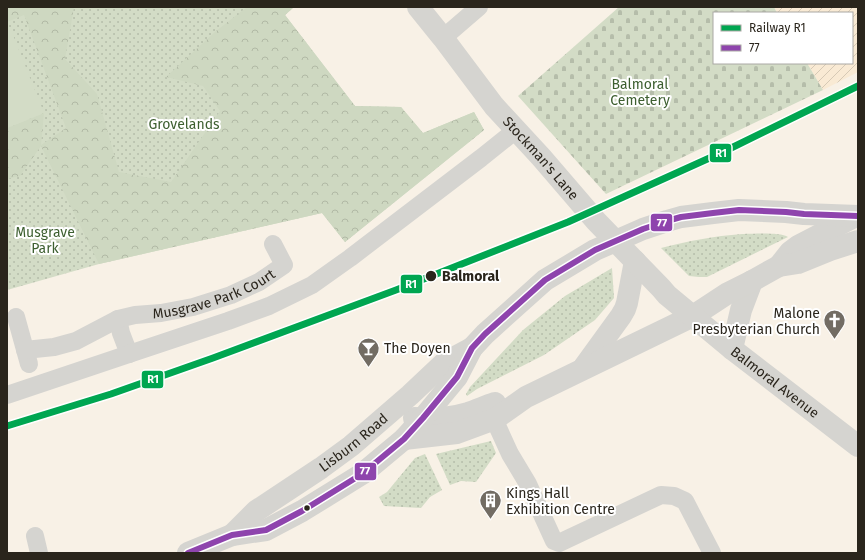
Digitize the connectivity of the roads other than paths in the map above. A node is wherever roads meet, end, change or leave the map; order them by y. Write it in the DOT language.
graph roads {
  1 [pos="418,7"];
  2 [pos="479,7"];
  3 [pos="443,38"];
  4 [pos="516,130"];
  5 [pos="857,216"];
  6 [pos="858,240"];
  7 [pos="273,244"];
  8 [pos="635,261"];
  9 [pos="779,266"];
  10 [pos="752,281"];
  11 [pos="693,316"];
  12 [pos="16,317"];
  13 [pos="118,318"];
  14 [pos="472,348"];
  15 [pos="732,349"];
  16 [pos="129,354"];
  17 [pos="582,369"];
  18 [pos="7,395"];
  19 [pos="491,412"];
  20 [pos="423,418"];
  21 [pos="404,439"];
  22 [pos="351,446"];
  23 [pos="858,446"];
  24 [pos="232,535"];
  25 [pos="34,536"];
  26 [pos="40,553"];
  27 [pos="188,553"];
  28 [pos="712,553"];
  1 -- 3 [label="main road, Stockman's Lane"];
  2 -- 3 [label="street"];
  3 -- 4 [label="main road, Stockman's Lane"];
  4 -- 8 [label="main road, Stockman's Lane"];
  4 -- 16 [label="street"];
  5 -- 9 [label="main road"];
  5 -- 14 [label="main road, Lisburn Road"];
  6 -- 9 [label="main road"];
  7 -- 13 [label="street, Musgrave Park Court"];
  8 -- 11 [label="main road, Stockman's Lane"];
  8 -- 17 [label="main road"];
  9 -- 10 [label="main road"];
  10 -- 11 [label="main road"];
  10 -- 15 [label="main road"];
  11 -- 15 [label="main road, Balmoral Avenue"];
  11 -- 17 [label="main road"];
  12 -- 13 [label="street, Musgrave Park Court"];
  13 -- 16 [label="street"];
  14 -- 20 [label="main road, Lisburn Road"];
  14 -- 22 [label="main road, Lisburn Road"];
  15 -- 23 [label="main road, Balmoral Avenue"];
  16 -- 18 [label="street"];
  17 -- 19 [label="main road"];
  19 -- 20 [label="main road"];
  19 -- 21 [label="main road"];
  19 -- 28 [label="street"];
  20 -- 21 [label="main road, Lisburn Road"];
  20 -- 22 [label="main road"];
  21 -- 24 [label="main road, Lisburn Road"];
  22 -- 24 [label="main road, Lisburn Road"];
  24 -- 27 [label="main road, Lisburn Road"];
  25 -- 26 [label="street"];
}
